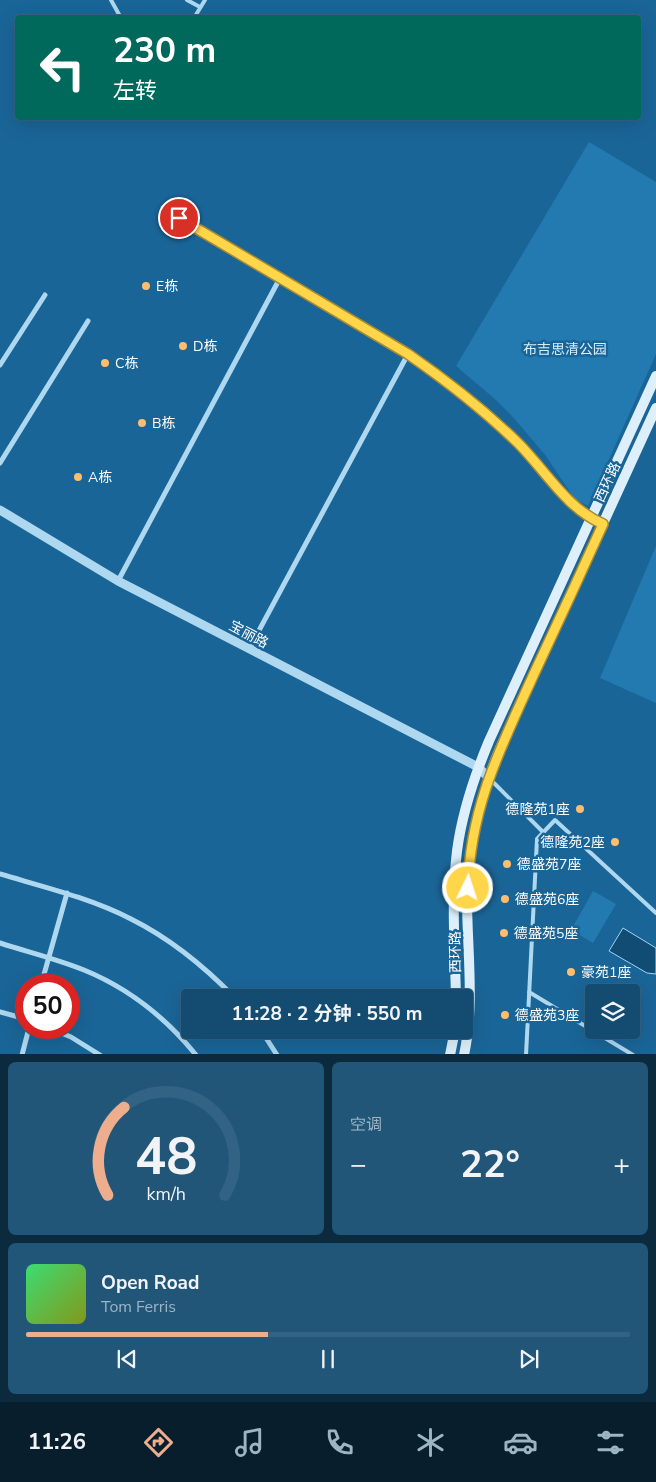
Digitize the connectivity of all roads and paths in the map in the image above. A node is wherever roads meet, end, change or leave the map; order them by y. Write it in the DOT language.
graph roads {
  1 [pos="110,0"];
  2 [pos="187,0"];
  3 [pos="205,0"];
  4 [pos="200,8"];
  5 [pos="119,15"];
  6 [pos="196,15"];
  7 [pos="163,208"];
  8 [pos="280,278"];
  9 [pos="45,294"];
  10 [pos="88,321"];
  11 [pos="408,354"];
  12 [pos="0,366"];
  13 [pos="656,376"];
  14 [pos="656,408"];
  15 [pos="0,462"];
  16 [pos="0,510"];
  17 [pos="590,519"];
  18 [pos="603,524"];
  19 [pos="118,580"];
  20 [pos="249,650"];
  21 [pos="478,767"];
  22 [pos="488,778"];
  23 [pos="543,832"];
  24 [pos="0,874"];
  25 [pos="67,894"];
  26 [pos="656,913"];
  27 [pos="0,943"];
  28 [pos="49,958"];
  29 [pos="44,974"];
  30 [pos="226,989"];
  31 [pos="456,989"];
  32 [pos="529,992"];
  33 [pos="0,1012"];
  34 [pos="15,1016"];
  35 [pos="26,1039"];
  36 [pos="74,1039"];
  37 [pos="267,1039"];
  38 [pos="453,1039"];
  39 [pos="22,1054"];
  40 [pos="100,1054"];
  41 [pos="196,1054"];
  42 [pos="277,1054"];
  43 [pos="450,1054"];
  44 [pos="464,1054"];
  45 [pos="526,1054"];
  46 [pos="633,1054"];
  1 -- 5 [label="lane"];
  2 -- 4 [label="lane"];
  3 -- 4 [label="lane"];
  4 -- 6 [label="lane"];
  7 -- 8 [label="street"];
  8 -- 11 [label="street"];
  8 -- 19 [label="street"];
  9 -- 12 [label="street"];
  10 -- 15 [label="street"];
  11 -- 17 [label="street"];
  11 -- 20 [label="street"];
  13 -- 17 [label="main road, 西环路"];
  14 -- 18 [label="main road, 西环路"];
  16 -- 19 [label="street, 宝丽路"];
  17 -- 18 [label="street"];
  17 -- 21 [label="main road, 西环路"];
  18 -- 22 [label="main road, 西环路"];
  19 -- 20 [label="street, 宝丽路"];
  20 -- 21 [label="street, 宝丽路"];
  21 -- 22 [label="street, 宝丽路"];
  21 -- 31 [label="main road, 西环路"];
  22 -- 23 [label="lane"];
  22 -- 44 [label="main road, 西环路"];
  23 -- 26 [label="lane"];
  23 -- 32 [label="lane"];
  24 -- 25 [label="street"];
  25 -- 28 [label="street"];
  25 -- 30 [label="street"];
  27 -- 28 [label="street"];
  28 -- 29 [label="street"];
  28 -- 41 [label="street"];
  32 -- 45 [label="lane"];
  32 -- 46 [label="lane"];
  33 -- 34 [label="street"];
  35 -- 39 [label="street"];
  36 -- 40 [label="street"];
  37 -- 42 [label="street"];
  38 -- 43 [label="main road"];
}
